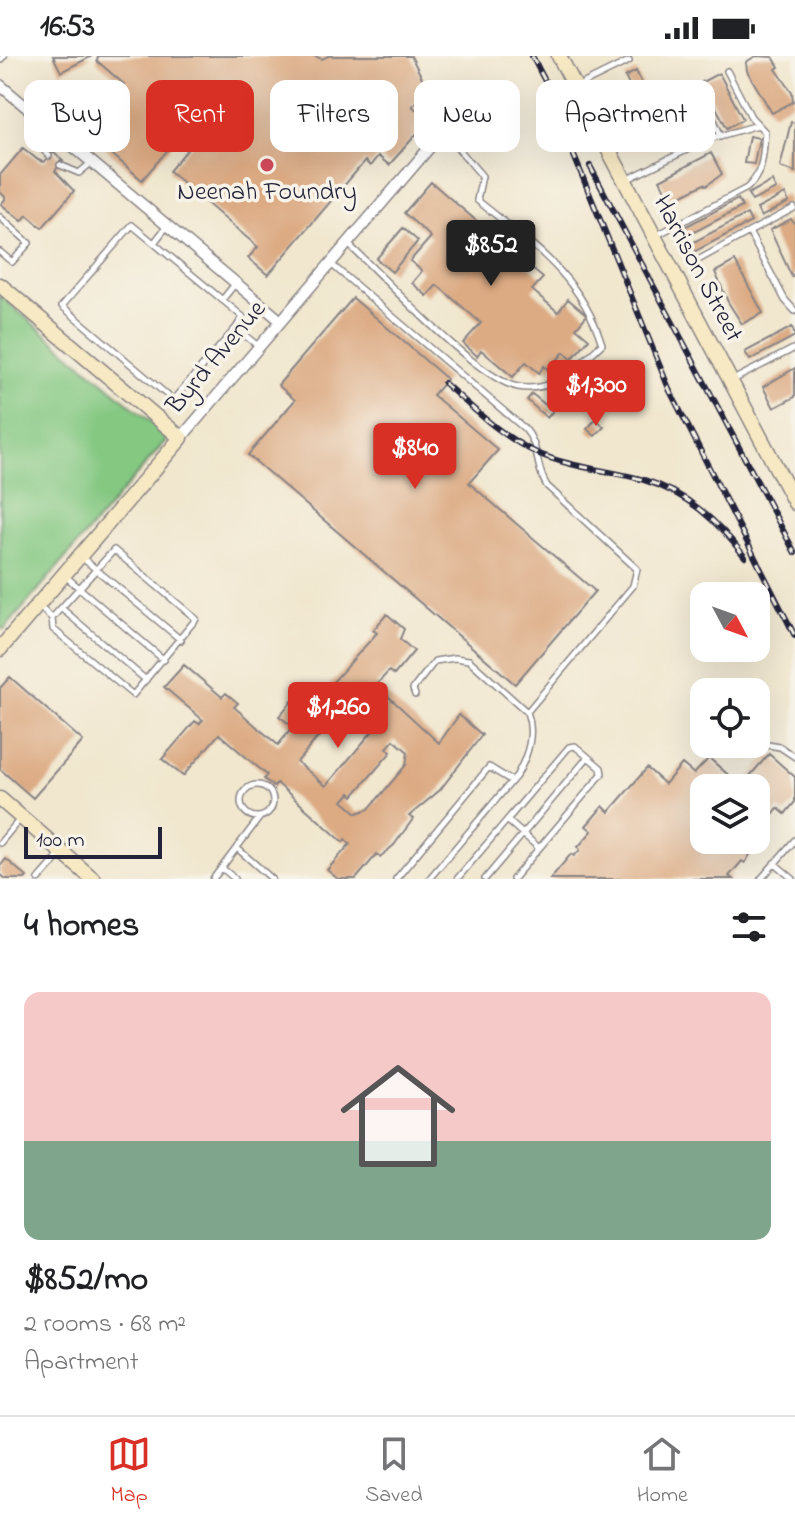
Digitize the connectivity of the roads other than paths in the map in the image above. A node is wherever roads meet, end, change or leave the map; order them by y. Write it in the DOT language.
graph roads {
  1 [pos="559,56"];
  2 [pos="629,61"];
  3 [pos="727,71"];
  4 [pos="571,80"];
  5 [pos="591,80"];
  6 [pos="0,85"];
  7 [pos="24,105"];
  8 [pos="715,123"];
  9 [pos="758,125"];
  10 [pos="721,136"];
  11 [pos="45,152"];
  12 [pos="80,152"];
  13 [pos="426,152"];
  14 [pos="461,152"];
  15 [pos="609,152"];
  16 [pos="49,156"];
  17 [pos="92,162"];
  18 [pos="60,165"];
  19 [pos="624,181"];
  20 [pos="794,208"];
  21 [pos="0,217"];
  22 [pos="167,226"];
  23 [pos="749,232"];
  24 [pos="653,237"];
  25 [pos="154,243"];
  26 [pos="348,243"];
  27 [pos="0,252"];
  28 [pos="700,259"];
  29 [pos="330,263"];
  30 [pos="236,283"];
  31 [pos="0,285"];
  32 [pos="222,300"];
  33 [pos="795,311"];
  34 [pos="281,321"];
  35 [pos="236,328"];
  36 [pos="259,346"];
  37 [pos="795,348"];
  38 [pos="730,381"];
  39 [pos="181,438"];
  40 [pos="795,503"];
  41 [pos="80,556"];
  42 [pos="94,568"];
  43 [pos="63,575"];
  44 [pos="78,587"];
  45 [pos="37,605"];
  46 [pos="61,608"];
  47 [pos="52,618"];
  48 [pos="181,640"];
  49 [pos="0,649"];
  50 [pos="164,660"];
  51 [pos="146,680"];
  52 [pos="415,695"];
  53 [pos="527,712"];
  54 [pos="770,745"];
  55 [pos="588,757"];
  56 [pos="795,757"];
  57 [pos="512,781"];
  58 [pos="0,799"];
  59 [pos="260,817"];
  60 [pos="21,818"];
  61 [pos="507,820"];
  62 [pos="523,834"];
  63 [pos="795,840"];
  64 [pos="0,843"];
  65 [pos="539,848"];
  66 [pos="238,849"];
  67 [pos="62,852"];
  68 [pos="774,863"];
  69 [pos="222,868"];
  70 [pos="39,879"];
  71 [pos="93,879"];
  72 [pos="213,879"];
  73 [pos="235,879"];
  74 [pos="272,879"];
  75 [pos="396,879"];
  76 [pos="429,879"];
  77 [pos="457,879"];
  78 [pos="485,879"];
  79 [pos="513,879"];
  80 [pos="761,879"];
  81 [pos="793,879"];
  1 -- 4 [label="street, Harrison Street"];
  2 -- 5 [label="lane"];
  3 -- 9 [label="lane"];
  6 -- 7 [label="street"];
  8 -- 10 [label="lane"];
  9 -- 10 [label="lane"];
  9 -- 24 [label="lane"];
  10 -- 19 [label="lane"];
  11 -- 16 [label="lane"];
  12 -- 17 [label="street"];
  13 -- 26 [label="street, Byrd Avenue"];
  14 -- 26 [label="lane"];
  15 -- 19 [label="street, Harrison Street"];
  17 -- 18 [label="lane"];
  17 -- 22 [label="street"];
  19 -- 24 [label="street, Harrison Street"];
  20 -- 23 [label="lane"];
  21 -- 27 [label="lane"];
  22 -- 25 [label="lane"];
  22 -- 30 [label="street"];
  23 -- 28 [label="lane"];
  23 -- 33 [label="lane"];
  24 -- 38 [label="street, Harrison Street"];
  25 -- 32 [label="lane"];
  25 -- 35 [label="lane"];
  26 -- 29 [label="street, Byrd Avenue"];
  29 -- 34 [label="street, Byrd Avenue"];
  29 -- 53 [label="lane"];
  30 -- 32 [label="lane"];
  30 -- 34 [label="street"];
  31 -- 39 [label="street"];
  32 -- 35 [label="lane"];
  34 -- 36 [label="street, Byrd Avenue"];
  35 -- 36 [label="lane"];
  36 -- 39 [label="street, Byrd Avenue"];
  37 -- 38 [label="lane"];
  38 -- 40 [label="street, Harrison Street"];
  39 -- 41 [label="street, Byrd Avenue"];
  41 -- 42 [label="lane"];
  41 -- 43 [label="street, Byrd Avenue"];
  42 -- 44 [label="lane"];
  42 -- 48 [label="lane"];
  42 -- 48 [label="lane"];
  43 -- 44 [label="lane"];
  43 -- 45 [label="street, Byrd Avenue"];
  44 -- 46 [label="lane"];
  44 -- 50 [label="lane"];
  45 -- 47 [label="lane"];
  45 -- 49 [label="street, Byrd Avenue"];
  46 -- 47 [label="lane"];
  46 -- 51 [label="lane"];
  47 -- 51 [label="lane"];
  48 -- 50 [label="lane"];
  50 -- 51 [label="lane"];
  52 -- 53 [label="lane"];
  53 -- 57 [label="lane"];
  54 -- 56 [label="lane"];
  55 -- 61 [label="lane"];
  55 -- 62 [label="lane"];
  55 -- 65 [label="lane"];
  57 -- 75 [label="lane"];
  57 -- 76 [label="lane"];
  58 -- 60 [label="street"];
  59 -- 59 [label="lane"];
  59 -- 66 [label="lane"];
  60 -- 64 [label="lane"];
  60 -- 67 [label="street"];
  61 -- 62 [label="lane"];
  61 -- 77 [label="lane"];
  62 -- 65 [label="lane"];
  62 -- 78 [label="lane"];
  63 -- 68 [label="lane"];
  65 -- 79 [label="lane"];
  66 -- 69 [label="lane"];
  66 -- 74 [label="lane"];
  67 -- 70 [label="lane"];
  67 -- 71 [label="street"];
  68 -- 80 [label="lane"];
  68 -- 81 [label="lane"];
  69 -- 72 [label="lane"];
  69 -- 73 [label="lane"];
}
